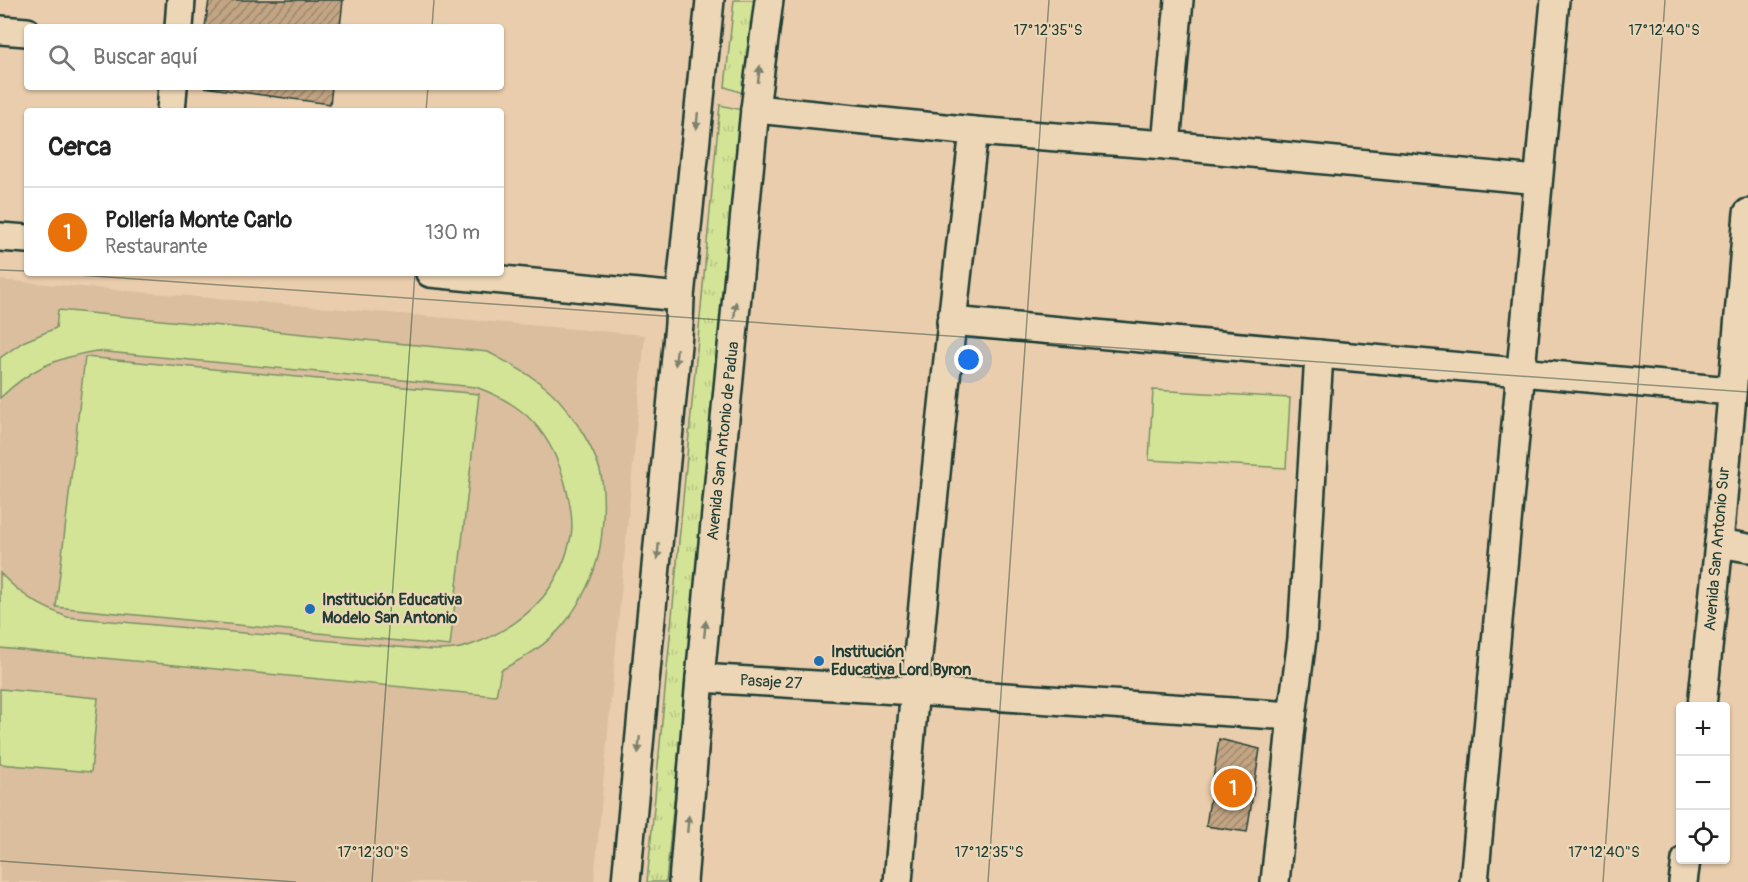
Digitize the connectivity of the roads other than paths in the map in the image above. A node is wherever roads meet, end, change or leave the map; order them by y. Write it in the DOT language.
graph roads {
  1 [pos="181,0"];
  2 [pos="710,0"];
  3 [pos="769,0"];
  4 [pos="1179,0"];
  5 [pos="1555,0"];
  6 [pos="178,24"];
  7 [pos="0,30"];
  8 [pos="24,32"];
  9 [pos="173,90"];
  10 [pos="171,108"];
  11 [pos="755,109"];
  12 [pos="974,131"];
  13 [pos="1166,145"];
  14 [pos="1538,180"];
  15 [pos="1748,213"];
  16 [pos="0,237"];
  17 [pos="24,239"];
  18 [pos="461,276"];
  19 [pos="680,297"];
  20 [pos="951,321"];
  21 [pos="1742,341"];
  22 [pos="1319,354"];
  23 [pos="1521,372"];
  24 [pos="1731,391"];
  25 [pos="1719,543"];
  26 [pos="1748,548"];
  27 [pos="700,678"];
  28 [pos="914,691"];
  29 [pos="1702,702"];
  30 [pos="1292,716"];
  31 [pos="1685,864"];
  32 [pos="626,882"];
  33 [pos="683,882"];
  34 [pos="898,882"];
  35 [pos="1275,882"];
  36 [pos="1474,882"];
  37 [pos="1683,882"];
  1 -- 6 [label="street"];
  2 -- 19 [label="street, one-way"];
  11 -- 3 [label="street, Avenida San Antonio de Padua, one-way"];
  4 -- 13 [label="street"];
  5 -- 14 [label="street"];
  7 -- 8 [label="street"];
  9 -- 10 [label="street"];
  11 -- 12 [label="street"];
  27 -- 11 [label="street, Avenida San Antonio de Padua, one-way"];
  12 -- 13 [label="street"];
  12 -- 20 [label="street"];
  13 -- 14 [label="street"];
  14 -- 23 [label="street"];
  15 -- 21 [label="street, Avenida San Antonio Sur"];
  16 -- 17 [label="street"];
  18 -- 19 [label="street"];
  19 -- 32 [label="street, one-way"];
  20 -- 22 [label="street"];
  20 -- 28 [label="street"];
  21 -- 24 [label="street, Avenida San Antonio Sur"];
  22 -- 23 [label="street"];
  22 -- 30 [label="street"];
  23 -- 24 [label="street"];
  23 -- 36 [label="street"];
  24 -- 25 [label="street, Avenida San Antonio Sur"];
  25 -- 26 [label="street"];
  25 -- 29 [label="street, Avenida San Antonio Sur"];
  27 -- 28 [label="street, Pasaje 27"];
  33 -- 27 [label="street, Avenida San Antonio de Padua, one-way"];
  28 -- 30 [label="street, Pasaje 27"];
  28 -- 34 [label="street"];
  30 -- 35 [label="street"];
  31 -- 37 [label="street"];
}
